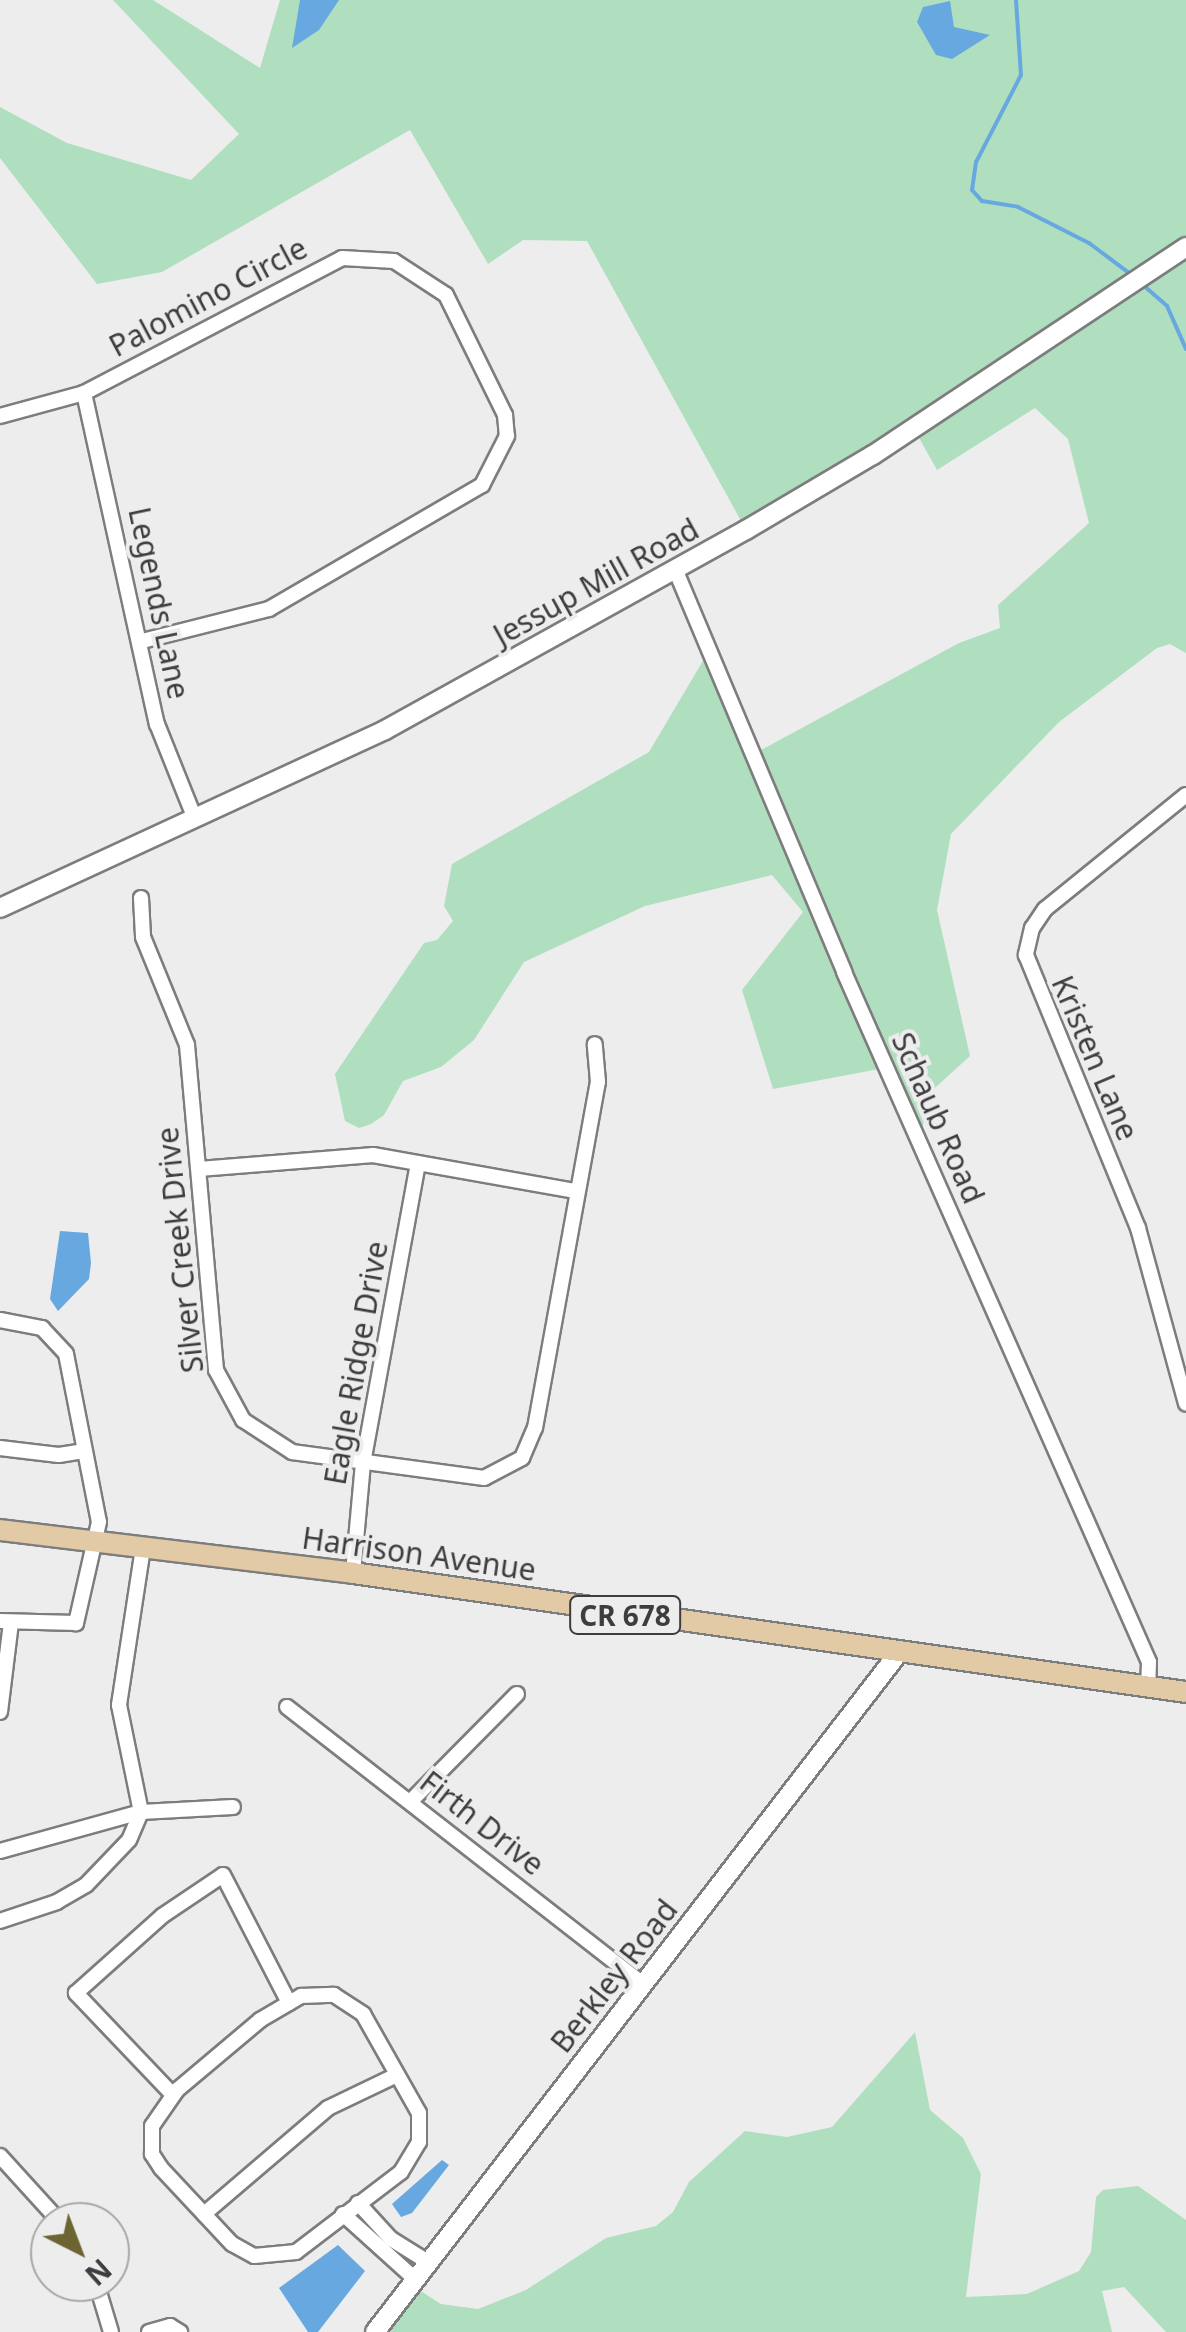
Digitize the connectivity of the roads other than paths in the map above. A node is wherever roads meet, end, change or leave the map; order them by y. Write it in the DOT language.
graph roads {
  1 [pos="1186,247"];
  2 [pos="84,394"];
  3 [pos="0,416"];
  4 [pos="675,569"];
  5 [pos="139,642"];
  6 [pos="1186,796"];
  7 [pos="195,819"];
  8 [pos="141,898"];
  9 [pos="0,908"];
  10 [pos="595,1044"];
  11 [pos="418,1163"];
  12 [pos="198,1169"];
  13 [pos="576,1192"];
  14 [pos="0,1320"];
  15 [pos="1186,1404"];
  16 [pos="0,1448"];
  17 [pos="85,1451"];
  18 [pos="364,1463"];
  19 [pos="0,1530"];
  20 [pos="92,1544"];
  21 [pos="143,1548"];
  22 [pos="353,1573"];
  23 [pos="6,1622"];
  24 [pos="897,1654"];
  25 [pos="1148,1687"];
  26 [pos="1186,1692"];
  27 [pos="517,1694"];
  28 [pos="287,1706"];
  29 [pos="0,1712"];
  30 [pos="410,1802"];
  31 [pos="233,1807"];
  32 [pos="141,1812"];
  33 [pos="0,1852"];
  34 [pos="0,1920"];
  35 [pos="643,1984"];
  36 [pos="289,2002"];
  37 [pos="397,2074"];
  38 [pos="172,2095"];
  39 [pos="0,2156"];
  40 [pos="42,2202"];
  41 [pos="358,2203"];
  42 [pos="204,2214"];
  43 [pos="342,2214"];
  44 [pos="428,2262"];
  45 [pos="415,2279"];
  46 [pos="102,2302"];
  47 [pos="110,2332"];
  48 [pos="149,2332"];
  49 [pos="180,2332"];
  50 [pos="374,2332"];
  1 -- 4 [label="street, Jessup Mill Road"];
  2 -- 3 [label="street, Palomino Circle"];
  2 -- 5 [label="street, Legends Lane"];
  2 -- 5 [label="street, Palomino Circle"];
  4 -- 7 [label="street, Jessup Mill Road"];
  4 -- 25 [label="street, Schaub Road"];
  5 -- 7 [label="street, Legends Lane"];
  6 -- 15 [label="street, Kristen Lane"];
  7 -- 9 [label="street, Jessup Mill Road"];
  8 -- 12 [label="street, Silver Creek Drive"];
  10 -- 13 [label="street, Silver Creek Drive"];
  11 -- 12 [label="street"];
  11 -- 13 [label="street"];
  11 -- 18 [label="street, Eagle Ridge Drive"];
  12 -- 18 [label="street, Silver Creek Drive"];
  13 -- 18 [label="street, Silver Creek Drive"];
  14 -- 17 [label="street"];
  16 -- 17 [label="street"];
  17 -- 20 [label="street"];
  18 -- 22 [label="street, Eagle Ridge Drive"];
  19 -- 20 [label="main road, Harrison Avenue / CR 678"];
  20 -- 21 [label="main road, Harrison Avenue / CR 678"];
  20 -- 23 [label="street"];
  21 -- 22 [label="main road, Harrison Avenue / CR 678"];
  21 -- 32 [label="street"];
  22 -- 24 [label="main road, Harrison Avenue / CR 678"];
  23 -- 29 [label="street"];
  24 -- 25 [label="main road, Harrison Avenue / CR 678"];
  24 -- 35 [label="street, Berkley Road"];
  25 -- 26 [label="main road, Harrison Avenue / CR 678"];
  27 -- 30 [label="street"];
  28 -- 30 [label="street, Firth Drive"];
  30 -- 35 [label="street, Firth Drive"];
  31 -- 32 [label="street"];
  32 -- 33 [label="street"];
  32 -- 34 [label="street"];
  35 -- 44 [label="street, Berkley Road"];
  36 -- 37 [label="street"];
  36 -- 38 [label="street"];
  36 -- 38 [label="street"];
  37 -- 41 [label="street"];
  37 -- 42 [label="street"];
  38 -- 42 [label="street"];
  39 -- 40 [label="street"];
  41 -- 43 [label="street"];
  41 -- 44 [label="street"];
  42 -- 43 [label="street"];
  43 -- 45 [label="street"];
  44 -- 45 [label="street, Berkley Road"];
  45 -- 50 [label="street, Berkley Road"];
  46 -- 47 [label="street"];
  48 -- 49 [label="street"];
}
